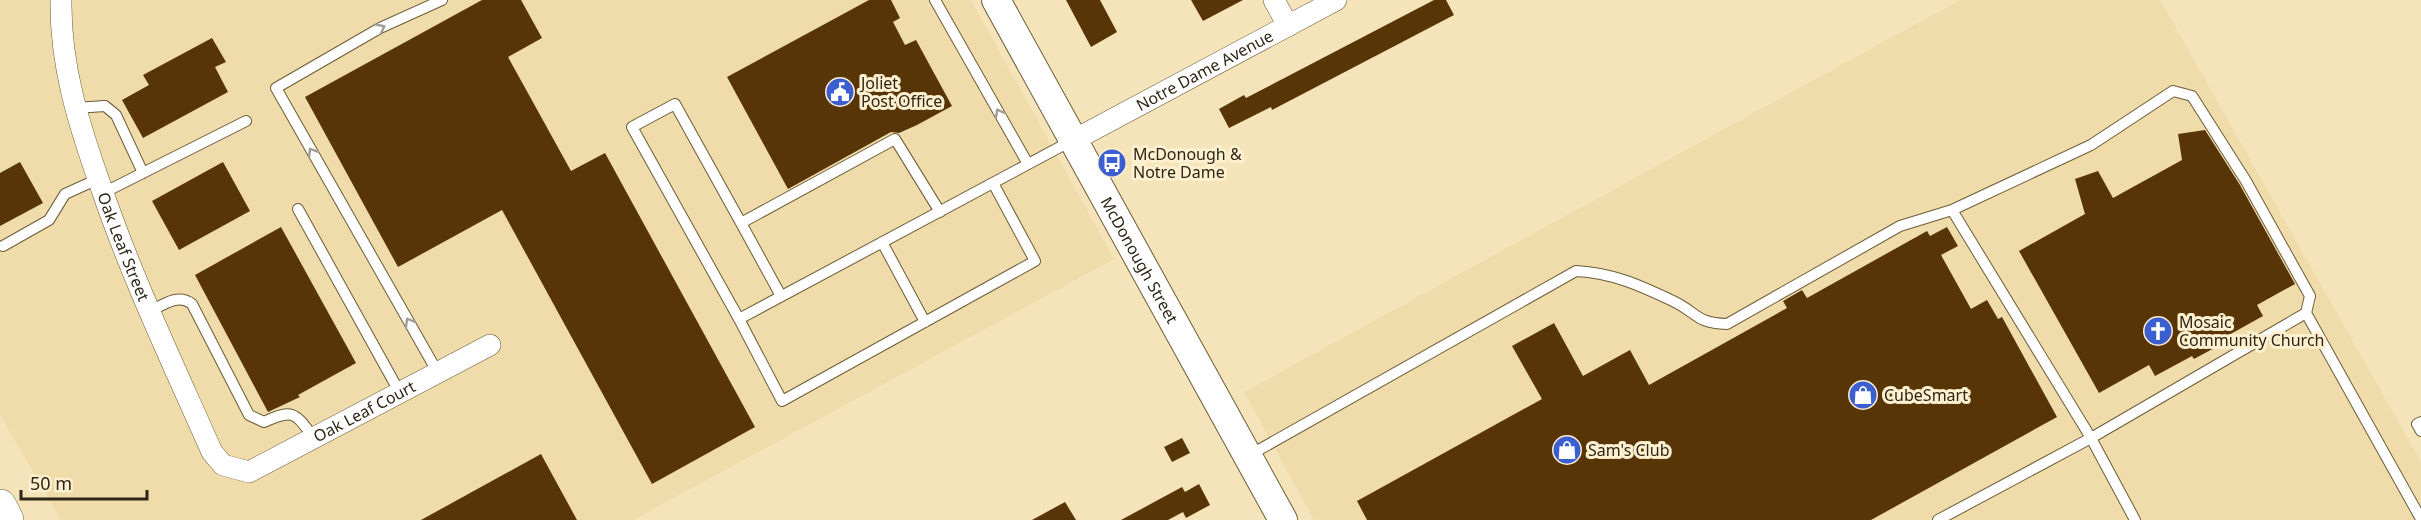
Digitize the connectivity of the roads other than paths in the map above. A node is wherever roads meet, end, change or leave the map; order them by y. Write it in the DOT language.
graph roads {
  1 [pos="61,0"];
  2 [pos="442,0"];
  3 [pos="935,0"];
  4 [pos="996,0"];
  5 [pos="1274,0"];
  6 [pos="1336,0"];
  7 [pos="1288,26"];
  8 [pos="75,108"];
  9 [pos="246,121"];
  10 [pos="1074,140"];
  11 [pos="1028,164"];
  12 [pos="142,173"];
  13 [pos="993,183"];
  14 [pos="101,186"];
  15 [pos="298,209"];
  16 [pos="1952,210"];
  17 [pos="939,212"];
  18 [pos="741,223"];
  19 [pos="882,242"];
  20 [pos="3,246"];
  21 [pos="781,296"];
  22 [pos="149,312"];
  23 [pos="2306,313"];
  24 [pos="740,319"];
  25 [pos="925,322"];
  26 [pos="490,345"];
  27 [pos="438,373"];
  28 [pos="400,393"];
  29 [pos="2421,422"];
  30 [pos="2421,431"];
  31 [pos="314,438"];
  32 [pos="2091,438"];
  33 [pos="1248,456"];
  34 [pos="238,471"];
  35 [pos="0,506"];
  36 [pos="2421,519"];
  37 [pos="7,520"];
  38 [pos="1283,520"];
  39 [pos="1938,520"];
  40 [pos="2135,520"];
  1 -- 8 [label="street, Oak Leaf Street"];
  27 -- 2 [label="lane, one-way"];
  11 -- 3 [label="lane, one-way"];
  4 -- 10 [label="street, McDonough Street"];
  5 -- 7 [label="street"];
  6 -- 7 [label="street, Notre Dame Avenue"];
  7 -- 10 [label="street, Notre Dame Avenue"];
  8 -- 12 [label="lane"];
  8 -- 14 [label="street, Oak Leaf Street"];
  9 -- 12 [label="lane"];
  10 -- 11 [label="lane"];
  10 -- 33 [label="street, McDonough Street"];
  11 -- 13 [label="lane"];
  12 -- 14 [label="lane"];
  13 -- 17 [label="lane"];
  13 -- 25 [label="lane"];
  14 -- 20 [label="lane"];
  14 -- 22 [label="street, Oak Leaf Street"];
  15 -- 28 [label="lane"];
  16 -- 23 [label="lane"];
  16 -- 32 [label="lane"];
  16 -- 33 [label="lane"];
  17 -- 18 [label="lane"];
  17 -- 19 [label="lane"];
  18 -- 21 [label="lane"];
  18 -- 24 [label="lane"];
  19 -- 21 [label="lane"];
  19 -- 25 [label="lane"];
  21 -- 24 [label="lane"];
  22 -- 31 [label="lane"];
  22 -- 34 [label="street, Oak Leaf Street"];
  23 -- 32 [label="lane"];
  23 -- 36 [label="lane"];
  24 -- 25 [label="lane"];
  26 -- 27 [label="street, Oak Leaf Court"];
  27 -- 28 [label="street, Oak Leaf Court"];
  28 -- 31 [label="street, Oak Leaf Court"];
  29 -- 30 [label="lane"];
  31 -- 34 [label="street, Oak Leaf Court"];
  32 -- 39 [label="lane"];
  32 -- 40 [label="lane"];
  33 -- 38 [label="street, McDonough Street"];
  35 -- 37 [label="highway"];
}
